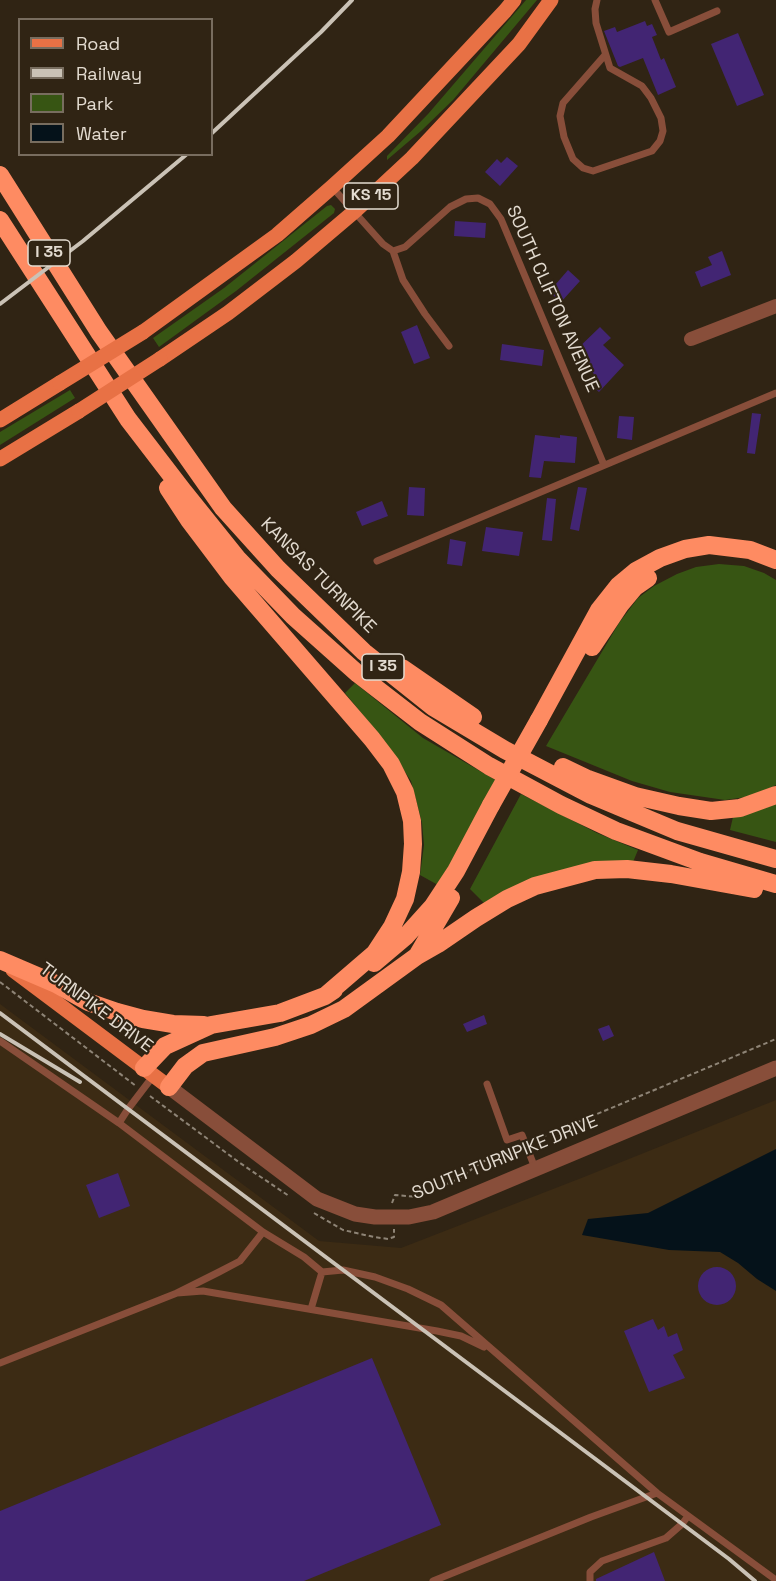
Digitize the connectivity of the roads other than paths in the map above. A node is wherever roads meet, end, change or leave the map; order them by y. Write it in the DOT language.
graph roads {
  1 [pos="514,0"];
  2 [pos="551,0"];
  3 [pos="597,0"];
  4 [pos="655,0"];
  5 [pos="717,11"];
  6 [pos="605,54"];
  7 [pos="0,175"];
  8 [pos="332,187"];
  9 [pos="355,211"];
  10 [pos="0,220"];
  11 [pos="393,251"];
  12 [pos="776,306"];
  13 [pos="691,339"];
  14 [pos="449,346"];
  15 [pos="776,393"];
  16 [pos="128,419"];
  17 [pos="0,420"];
  18 [pos="0,459"];
  19 [pos="604,465"];
  20 [pos="776,560"];
  21 [pos="377,561"];
  22 [pos="278,569"];
  23 [pos="776,571"];
  24 [pos="543,722"];
  25 [pos="776,795"];
  26 [pos="496,807"];
  27 [pos="776,859"];
  28 [pos="776,884"];
  29 [pos="776,893"];
  30 [pos="417,956"];
  31 [pos="0,960"];
  32 [pos="325,996"];
  33 [pos="212,1025"];
  34 [pos="0,1041"];
  35 [pos="776,1068"];
  36 [pos="149,1072"];
  37 [pos="486,1084"];
  38 [pos="169,1087"];
  39 [pos="119,1124"];
  40 [pos="535,1168"];
  41 [pos="263,1232"];
  42 [pos="322,1272"];
  43 [pos="177,1293"];
  44 [pos="310,1309"];
  45 [pos="492,1350"];
  46 [pos="0,1363"];
  47 [pos="657,1493"];
  48 [pos="688,1516"];
  49 [pos="776,1580"];
  50 [pos="433,1581"];
  51 [pos="590,1581"];
  1 -- 8 [label="main road, KS 15"];
  2 -- 9 [label="main road, KS 15"];
  3 -- 6 [label="lane"];
  4 -- 5 [label="lane"];
  6 -- 6 [label="lane"];
  7 -- 22 [label="highway, KANSAS TURNPIKE / I 35"];
  8 -- 9 [label="lane"];
  8 -- 17 [label="main road, KS 15, bridge"];
  9 -- 11 [label="lane"];
  9 -- 18 [label="main road, KS 15, bridge"];
  10 -- 16 [label="highway, I 35"];
  11 -- 14 [label="lane"];
  11 -- 19 [label="lane, SOUTH CLIFTON AVENUE"];
  12 -- 13 [label="street"];
  15 -- 19 [label="lane"];
  16 -- 28 [label="highway, I 35"];
  16 -- 32 [label="highway"];
  19 -- 21 [label="lane"];
  20 -- 24 [label="highway"];
  22 -- 25 [label="highway"];
  22 -- 27 [label="highway, KANSAS TURNPIKE / I 35"];
  23 -- 24 [label="highway"];
  24 -- 26 [label="highway, bridge"];
  26 -- 30 [label="highway"];
  26 -- 32 [label="highway"];
  29 -- 30 [label="highway"];
  30 -- 38 [label="highway"];
  31 -- 33 [label="highway"];
  31 -- 36 [label="main road, TURNPIKE DRIVE"];
  32 -- 33 [label="highway"];
  33 -- 36 [label="highway"];
  34 -- 39 [label="lane"];
  35 -- 40 [label="street, SOUTH TURNPIKE DRIVE"];
  36 -- 38 [label="main road, TURNPIKE DRIVE"];
  36 -- 39 [label="lane"];
  37 -- 40 [label="lane"];
  38 -- 40 [label="street, SOUTH TURNPIKE DRIVE"];
  39 -- 41 [label="lane"];
  41 -- 42 [label="lane"];
  41 -- 43 [label="lane"];
  42 -- 44 [label="lane"];
  42 -- 45 [label="lane"];
  43 -- 44 [label="lane"];
  43 -- 46 [label="lane"];
  44 -- 45 [label="lane"];
  45 -- 47 [label="lane"];
  47 -- 48 [label="lane"];
  47 -- 50 [label="lane"];
  48 -- 49 [label="lane"];
  48 -- 51 [label="lane"];
}
